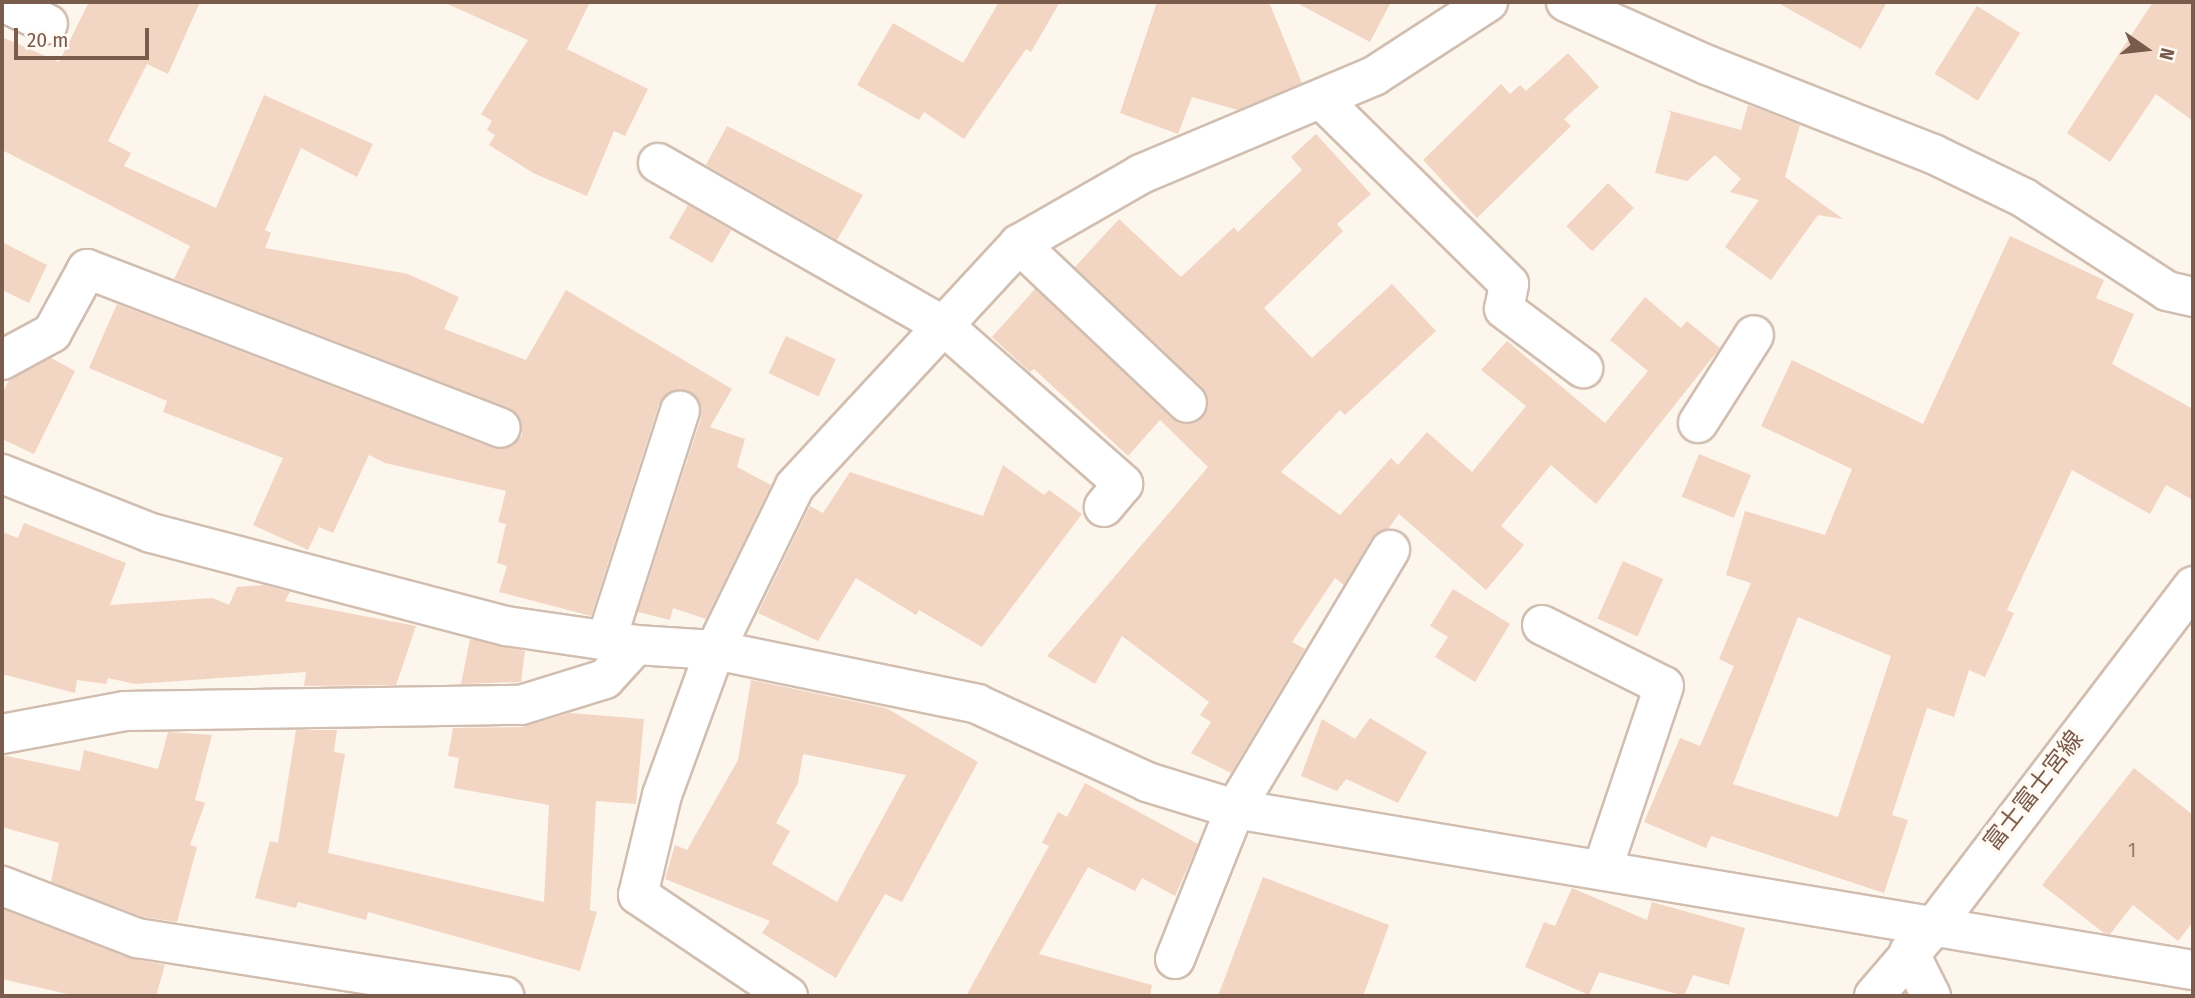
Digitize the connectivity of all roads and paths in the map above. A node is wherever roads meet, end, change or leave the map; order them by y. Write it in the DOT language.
graph roads {
  1 [pos="3,2"];
  2 [pos="1488,2"];
  3 [pos="1566,2"];
  4 [pos="48,24"];
  5 [pos="1324,101"];
  6 [pos="658,163"];
  7 [pos="1019,244"];
  8 [pos="2193,297"];
  9 [pos="944,326"];
  10 [pos="1754,335"];
  11 [pos="2,360"];
  12 [pos="1583,368"];
  13 [pos="1187,403"];
  14 [pos="680,411"];
  15 [pos="1698,423"];
  16 [pos="501,428"];
  17 [pos="2,474"];
  18 [pos="1104,507"];
  19 [pos="1390,550"];
  20 [pos="2193,586"];
  21 [pos="1542,625"];
  22 [pos="621,643"];
  23 [pos="715,650"];
  24 [pos="2,734"];
  25 [pos="1235,809"];
  26 [pos="1602,870"];
  27 [pos="2,886"];
  28 [pos="1934,925"];
  29 [pos="1909,952"];
  30 [pos="1175,959"];
  31 [pos="2193,970"];
  32 [pos="504,996"];
  33 [pos="788,996"];
  34 [pos="1874,996"];
  35 [pos="1931,996"];
  1 -- 4 [label="street"];
  2 -- 5 [label="street"];
  3 -- 8 [label="street"];
  5 -- 7 [label="street"];
  5 -- 12 [label="street"];
  6 -- 9 [label="street"];
  7 -- 9 [label="street"];
  7 -- 13 [label="street"];
  9 -- 18 [label="street"];
  9 -- 23 [label="street"];
  10 -- 15 [label="street"];
  11 -- 16 [label="street"];
  14 -- 22 [label="street"];
  17 -- 22 [label="street"];
  19 -- 25 [label="street"];
  20 -- 28 [label="street, 富士富士宮線"];
  21 -- 26 [label="street"];
  22 -- 23 [label="street"];
  22 -- 24 [label="street"];
  23 -- 25 [label="street"];
  23 -- 33 [label="street"];
  25 -- 26 [label="street"];
  25 -- 30 [label="street"];
  26 -- 28 [label="street"];
  27 -- 32 [label="street"];
  28 -- 29 [label="street, 富士富士宮線"];
  28 -- 31 [label="street"];
  29 -- 34 [label="street, 富士富士宮線"];
  29 -- 35 [label="street"];
}
